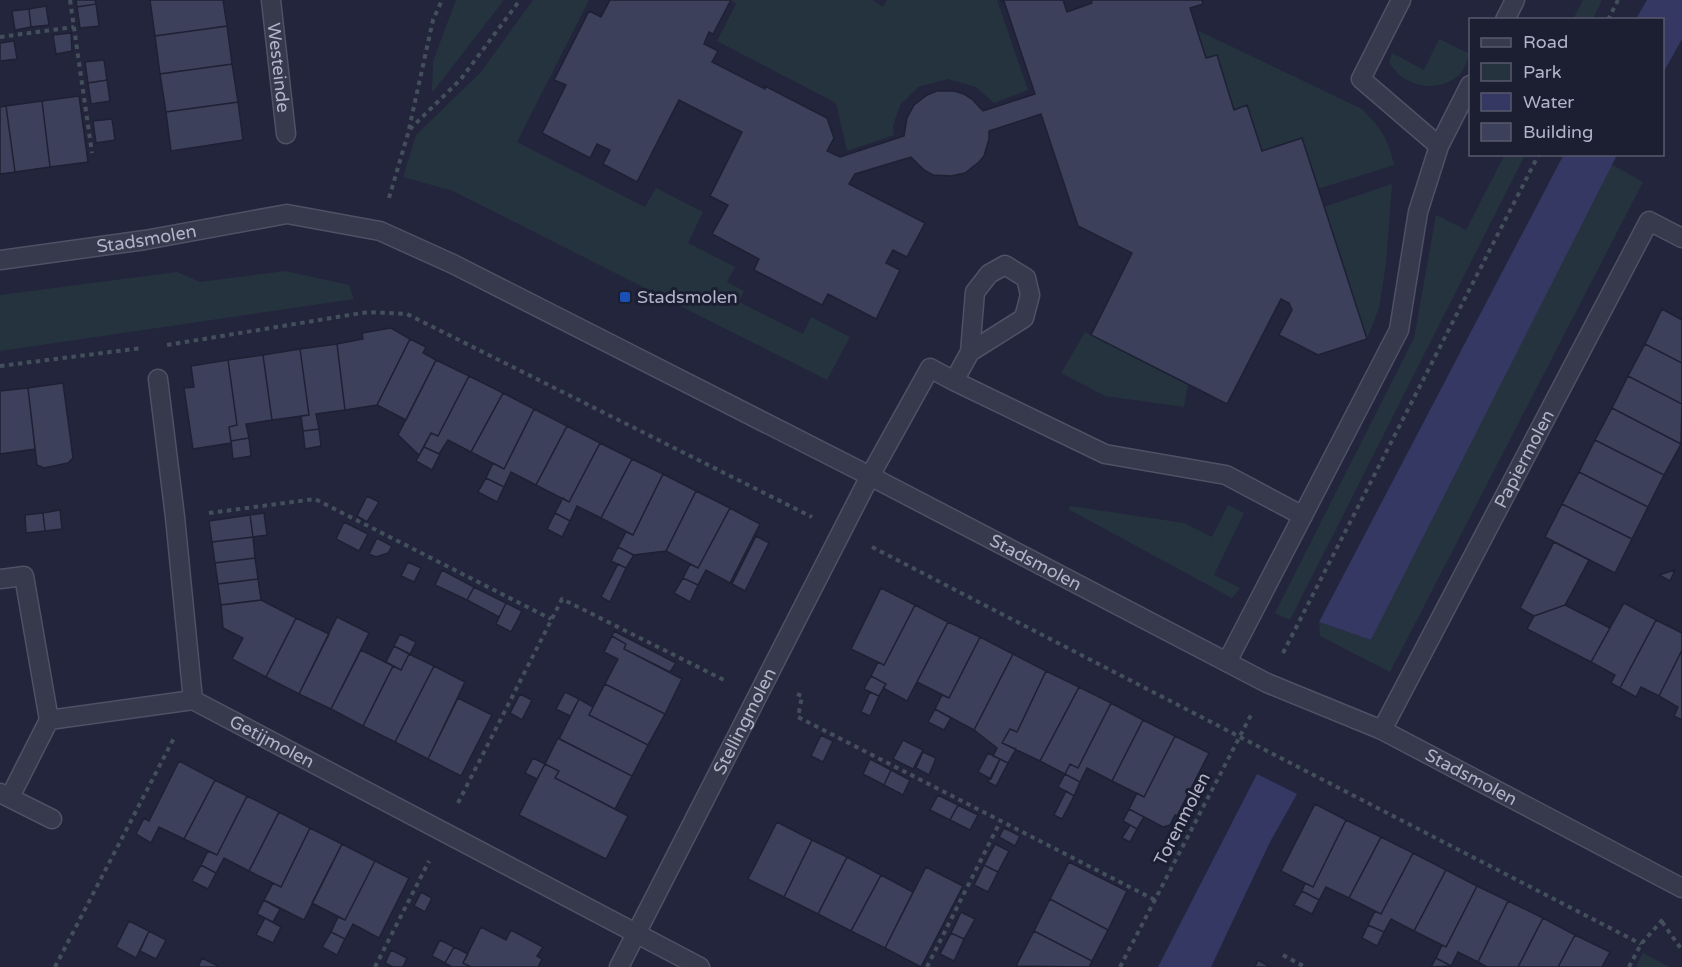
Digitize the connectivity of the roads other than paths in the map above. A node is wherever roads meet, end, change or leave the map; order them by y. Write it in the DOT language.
graph roads {
  1 [pos="271,0"];
  2 [pos="1401,0"];
  3 [pos="1515,0"];
  4 [pos="1506,18"];
  5 [pos="1469,88"];
  6 [pos="286,134"];
  7 [pos="1439,146"];
  8 [pos="1682,237"];
  9 [pos="0,260"];
  10 [pos="970,352"];
  11 [pos="158,379"];
  12 [pos="954,381"];
  13 [pos="870,476"];
  14 [pos="1303,516"];
  15 [pos="0,579"];
  16 [pos="1227,662"];
  17 [pos="193,700"];
  18 [pos="49,720"];
  19 [pos="1382,730"];
  20 [pos="5,795"];
  21 [pos="52,819"];
  22 [pos="1682,888"];
  23 [pos="636,934"];
  24 [pos="619,967"];
  25 [pos="700,967"];
  1 -- 6 [label="street, Westeinde"];
  2 -- 7 [label="street"];
  3 -- 4 [label="street"];
  5 -- 7 [label="street"];
  7 -- 14 [label="street"];
  8 -- 19 [label="street, Papiermolen"];
  9 -- 13 [label="street, Stadsmolen"];
  10 -- 10 [label="street"];
  10 -- 12 [label="street"];
  11 -- 17 [label="street"];
  12 -- 13 [label="street, Stellingmolen"];
  12 -- 14 [label="street"];
  13 -- 16 [label="street, Stadsmolen"];
  13 -- 23 [label="street, Stellingmolen"];
  14 -- 16 [label="street"];
  15 -- 18 [label="street"];
  16 -- 19 [label="street, Stadsmolen"];
  17 -- 18 [label="street"];
  17 -- 23 [label="street, Getijmolen"];
  18 -- 20 [label="street"];
  19 -- 22 [label="street, Stadsmolen"];
  20 -- 21 [label="street"];
  23 -- 24 [label="street, Stellingmolen"];
  23 -- 25 [label="street, Getijmolen"];
}
